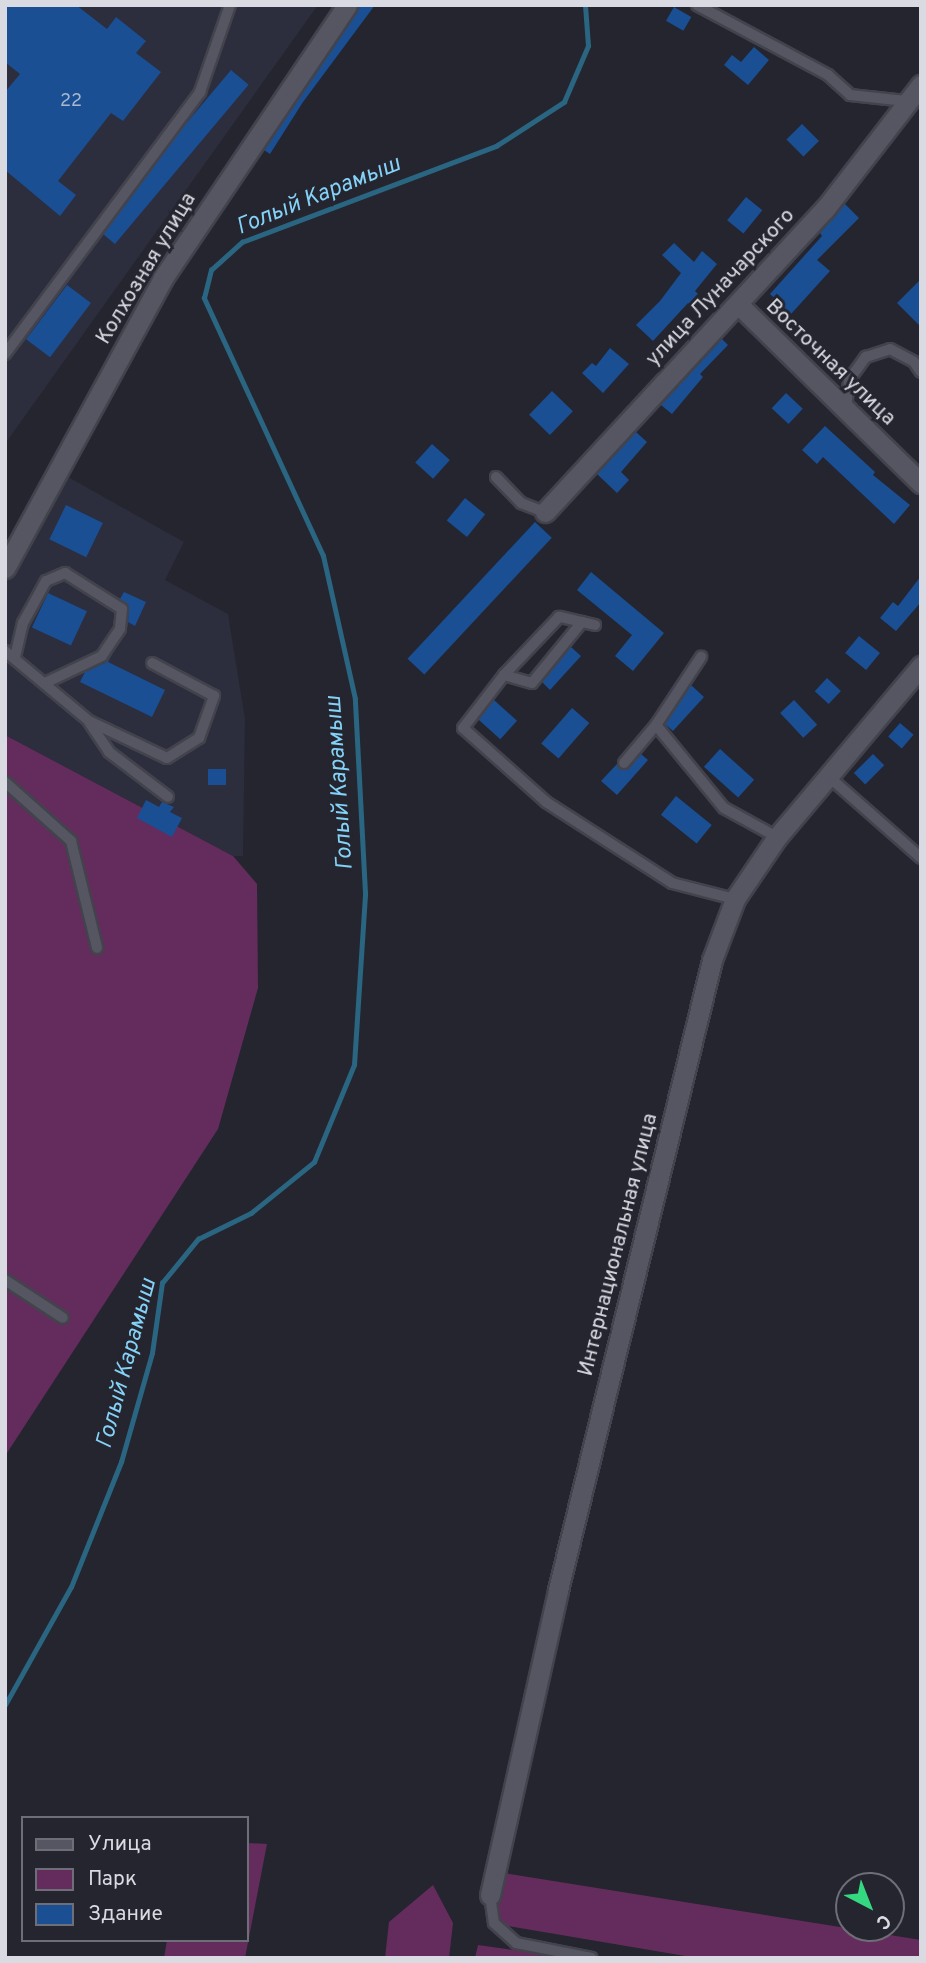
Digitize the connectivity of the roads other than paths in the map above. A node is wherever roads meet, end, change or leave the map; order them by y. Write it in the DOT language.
graph roads {
  1 [pos="230,5"];
  2 [pos="347,5"];
  3 [pos="697,5"];
  4 [pos="921,85"];
  5 [pos="906,101"];
  6 [pos="738,304"];
  7 [pos="5,354"];
  8 [pos="921,372"];
  9 [pos="846,410"];
  10 [pos="496,477"];
  11 [pos="920,481"];
  12 [pos="545,512"];
  13 [pos="5,568"];
  14 [pos="582,622"];
  15 [pos="595,625"];
  16 [pos="5,652"];
  17 [pos="15,657"];
  18 [pos="701,657"];
  19 [pos="152,663"];
  20 [pos="921,666"];
  21 [pos="504,675"];
  22 [pos="45,682"];
  23 [pos="89,721"];
  24 [pos="656,725"];
  25 [pos="624,763"];
  26 [pos="828,776"];
  27 [pos="5,782"];
  28 [pos="168,797"];
  29 [pos="777,837"];
  30 [pos="921,859"];
  31 [pos="735,899"];
  32 [pos="97,948"];
  33 [pos="5,1280"];
  34 [pos="63,1318"];
  35 [pos="490,1895"];
  36 [pos="592,1958"];
  1 -- 7 [label="lane"];
  2 -- 13 [label="street, Колхозная улица"];
  3 -- 5 [label="lane"];
  4 -- 5 [label="street, улица Луначарского"];
  5 -- 6 [label="street, улица Луначарского"];
  6 -- 9 [label="street, Восточная улица"];
  6 -- 12 [label="street, улица Луначарского"];
  8 -- 9 [label="lane"];
  9 -- 11 [label="street, Восточная улица"];
  10 -- 12 [label="lane"];
  14 -- 15 [label="lane"];
  14 -- 21 [label="lane"];
  14 -- 21 [label="lane"];
  16 -- 17 [label="lane"];
  17 -- 22 [label="lane"];
  17 -- 22 [label="lane"];
  18 -- 24 [label="lane"];
  19 -- 23 [label="lane"];
  20 -- 26 [label="street, Интернациональная улица"];
  21 -- 31 [label="lane"];
  22 -- 23 [label="lane"];
  23 -- 28 [label="lane"];
  24 -- 25 [label="lane"];
  24 -- 29 [label="lane"];
  26 -- 29 [label="street, Интернациональная улица"];
  26 -- 30 [label="lane"];
  27 -- 32 [label="lane"];
  29 -- 31 [label="street, Интернациональная улица"];
  31 -- 35 [label="street, Интернациональная улица"];
  33 -- 34 [label="lane"];
  35 -- 36 [label="lane"];
}
